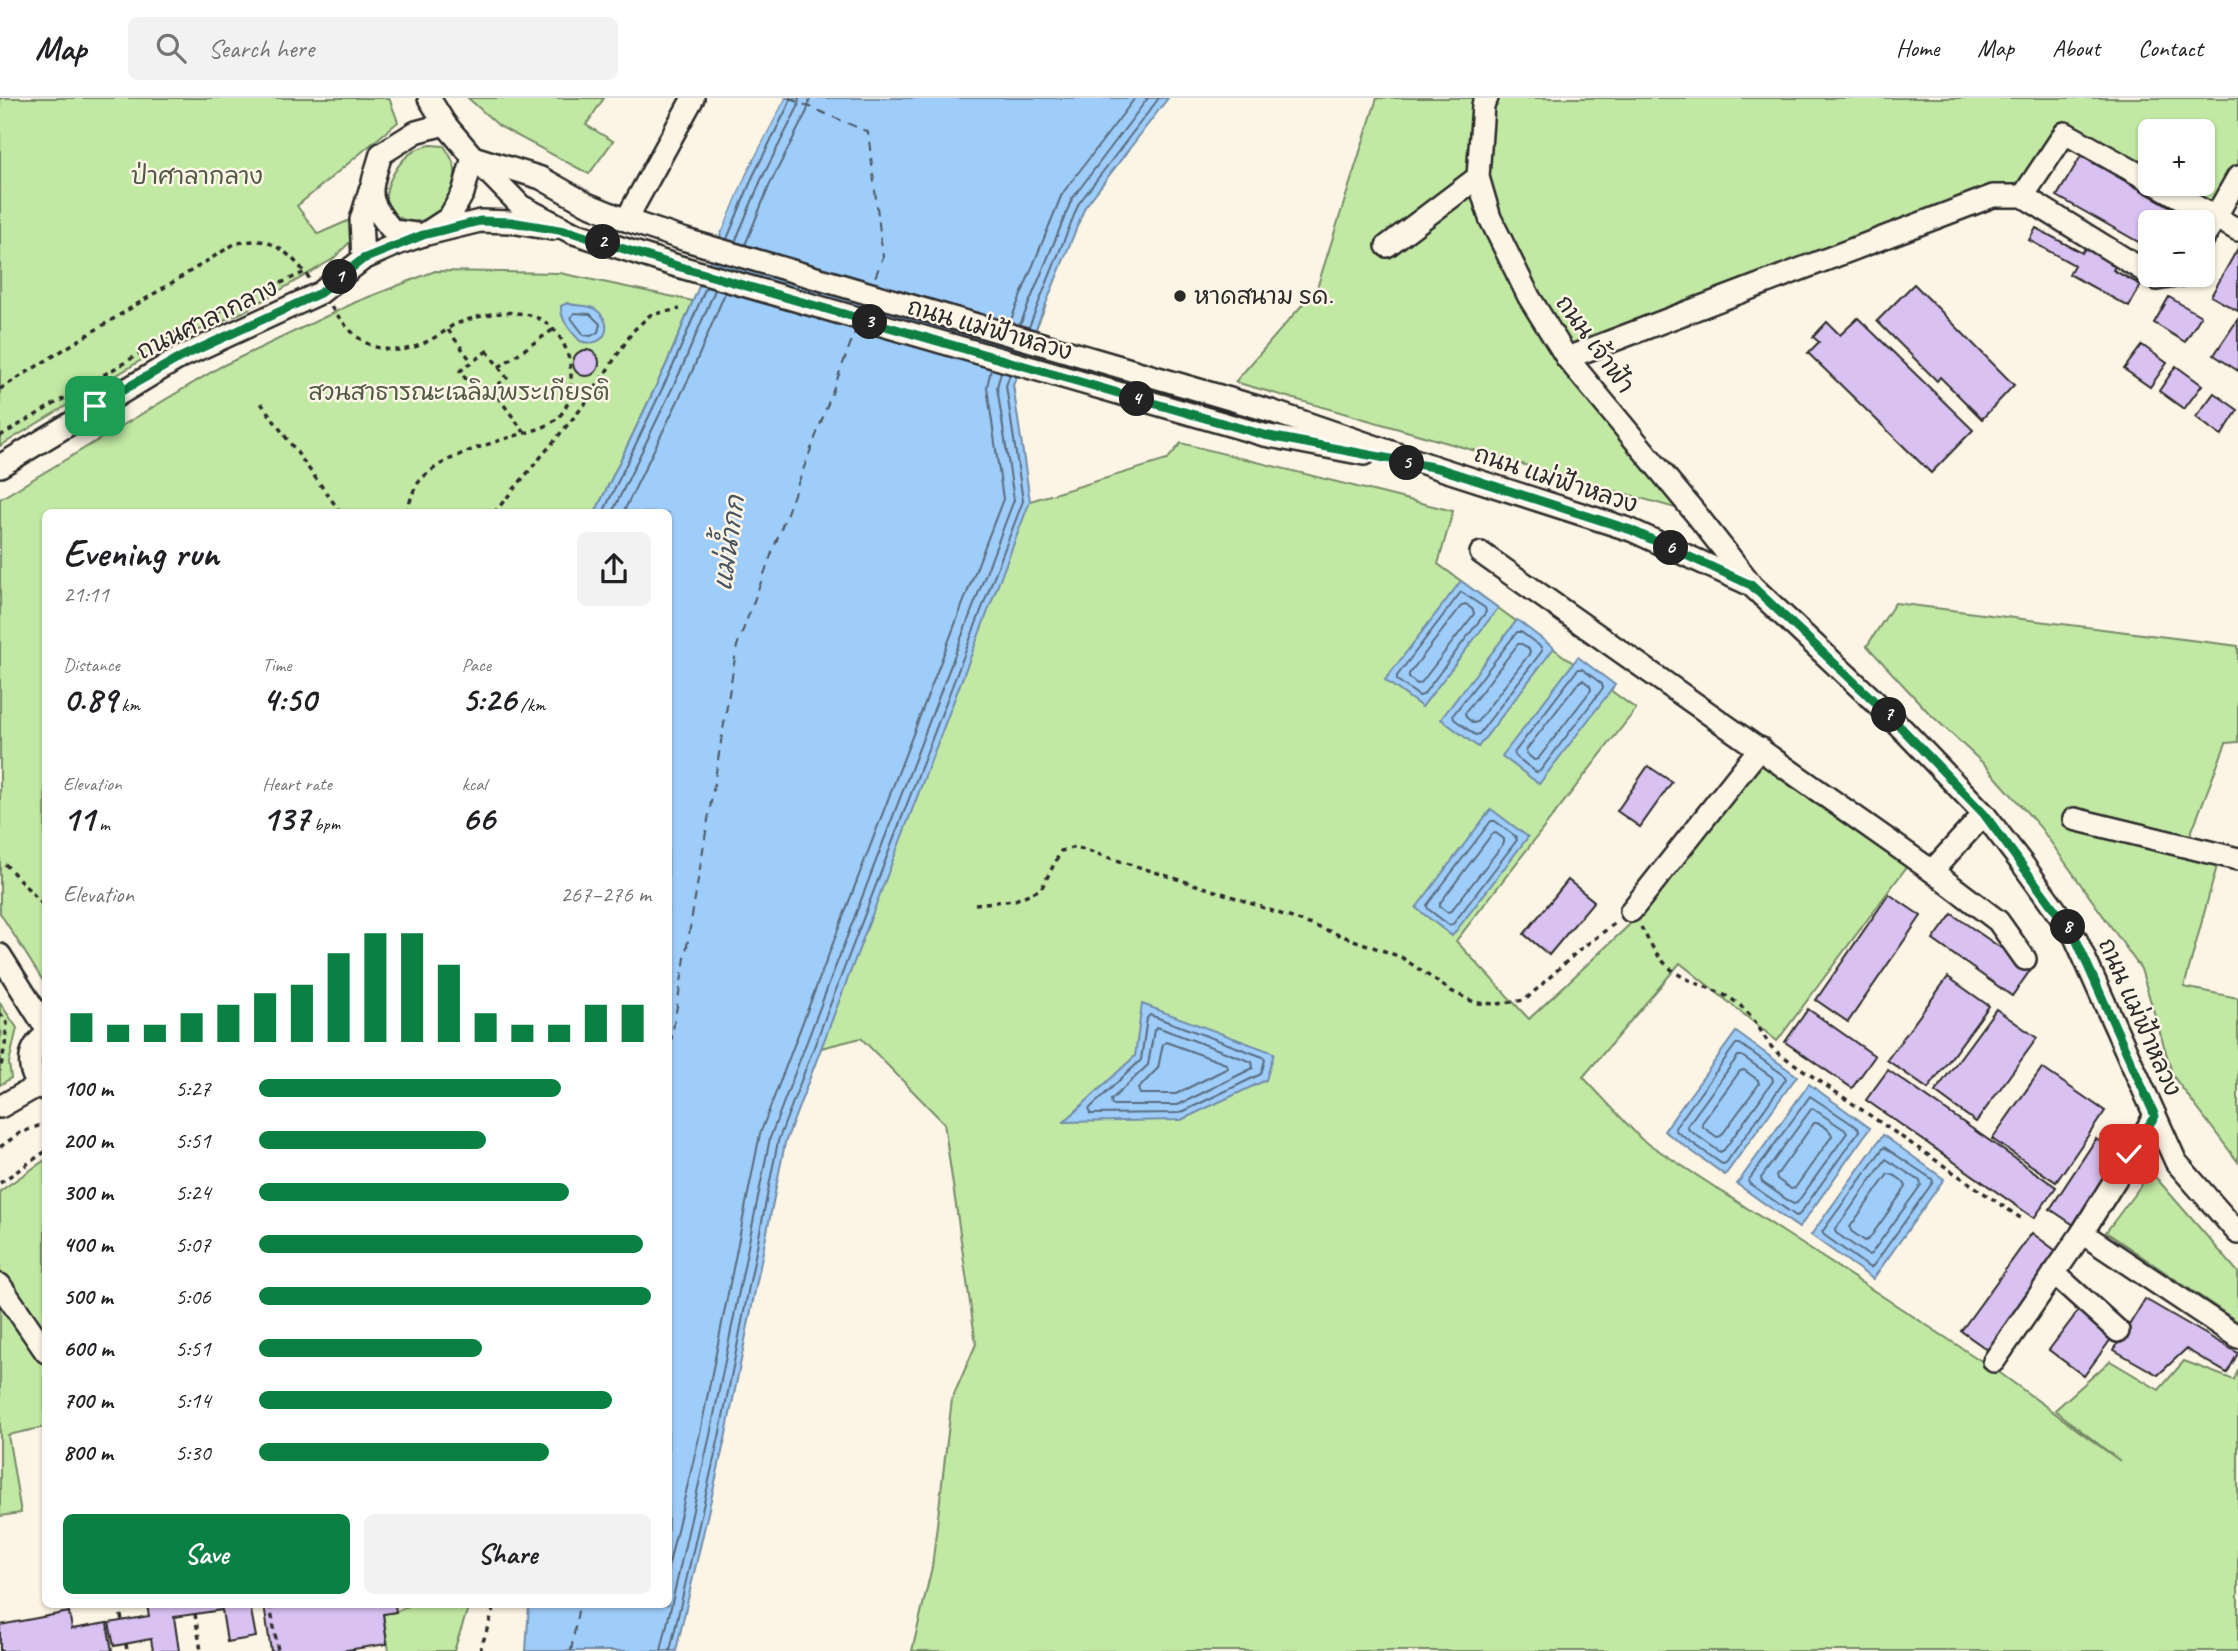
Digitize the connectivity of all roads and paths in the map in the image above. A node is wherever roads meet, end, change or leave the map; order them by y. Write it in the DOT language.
graph roads {
  1 [pos="429,98"];
  2 [pos="693,98"];
  3 [pos="1487,98"];
  4 [pos="445,124"];
  5 [pos="472,157"];
  6 [pos="2138,174"];
  7 [pos="1478,177"];
  8 [pos="2238,177"];
  9 [pos="370,190"];
  10 [pos="2023,195"];
  11 [pos="2178,196"];
  12 [pos="2216,217"];
  13 [pos="626,220"];
  14 [pos="2238,230"];
  15 [pos="571,232"];
  16 [pos="423,235"];
  17 [pos="1387,246"];
  18 [pos="363,259"];
  19 [pos="2138,267"];
  20 [pos="305,272"];
  21 [pos="680,309"];
  22 [pos="335,312"];
  23 [pos="448,329"];
  24 [pos="554,329"];
  25 [pos="1567,358"];
  26 [pos="472,362"];
  27 [pos="499,367"];
  28 [pos="0,389"];
  29 [pos="492,389"];
  30 [pos="261,403"];
  31 [pos="562,414"];
  32 [pos="570,421"];
  33 [pos="524,433"];
  34 [pos="0,466"];
  35 [pos="1438,468"];
  36 [pos="338,509"];
  37 [pos="408,509"];
  38 [pos="498,509"];
  39 [pos="1481,553"];
  40 [pos="1751,585"];
  41 [pos="1760,748"];
  42 [pos="1984,814"];
  43 [pos="2074,819"];
  44 [pos="2238,859"];
  45 [pos="5,864"];
  46 [pos="1932,871"];
  47 [pos="42,904"];
  48 [pos="975,904"];
  49 [pos="1631,911"];
  50 [pos="0,955"];
  51 [pos="2025,959"];
  52 [pos="0,1013"];
  53 [pos="42,1021"];
  54 [pos="42,1038"];
  55 [pos="0,1071"];
  56 [pos="42,1087"];
  57 [pos="0,1107"];
  58 [pos="2155,1116"];
  59 [pos="42,1125"];
  60 [pos="0,1147"];
  61 [pos="42,1154"];
  62 [pos="0,1183"];
  63 [pos="2022,1219"];
  64 [pos="2082,1233"];
  65 [pos="2238,1233"];
  66 [pos="2054,1273"];
  67 [pos="0,1285"];
  68 [pos="2118,1331"];
  69 [pos="2238,1336"];
  70 [pos="42,1346"];
  71 [pos="1994,1361"];
  72 [pos="120,1608"];
  73 [pos="271,1608"];
  74 [pos="494,1608"];
  75 [pos="195,1614"];
  76 [pos="122,1621"];
  77 [pos="126,1644"];
  78 [pos="127,1651"];
  79 [pos="201,1651"];
  80 [pos="278,1651"];
  81 [pos="480,1651"];
  1 -- 4 [label="street, ถนน แม่ฟ้าหลวง"];
  2 -- 13 [label="street"];
  3 -- 7 [label="street, ถนน เจ้าฟ้า"];
  4 -- 5 [label="street, ถนน แม่ฟ้าหลวง"];
  4 -- 9 [label="street"];
  5 -- 13 [label="street, ถนน แม่ฟ้าหลวง"];
  5 -- 15 [label="street, ถนน แม่ฟ้าหลวง"];
  5 -- 16 [label="street"];
  6 -- 10 [label="street"];
  7 -- 17 [label="street"];
  7 -- 25 [label="street, ถนน เจ้าฟ้า"];
  8 -- 12 [label="street"];
  9 -- 16 [label="street"];
  9 -- 18 [label="street"];
  10 -- 19 [label="street"];
  10 -- 25 [label="street"];
  11 -- 12 [label="street"];
  12 -- 14 [label="street"];
  13 -- 35 [label="street, ถนน แม่ฟ้าหลวง"];
  15 -- 16 [label="street"];
  15 -- 35 [label="street, ถนน แม่ฟ้าหลวง"];
  16 -- 18 [label="street, ถนนศาลากลาง"];
  18 -- 34 [label="street, ถนนศาลากลาง"];
  20 -- 28 [label="path"];
  21 -- 32 [label="path"];
  22 -- 23 [label="path"];
  23 -- 24 [label="path"];
  23 -- 26 [label="path"];
  24 -- 27 [label="path"];
  24 -- 31 [label="path"];
  25 -- 40 [label="street, ถนน เจ้าฟ้า"];
  26 -- 27 [label="path"];
  26 -- 29 [label="path"];
  27 -- 29 [label="path"];
  29 -- 33 [label="path"];
  30 -- 36 [label="path"];
  31 -- 32 [label="path"];
  31 -- 33 [label="path"];
  32 -- 38 [label="path"];
  33 -- 37 [label="path"];
  35 -- 40 [label="street, ถนน แม่ฟ้าหลวง"];
  39 -- 41 [label="street"];
  40 -- 42 [label="street, ถนน แม่ฟ้าหลวง"];
  41 -- 46 [label="street"];
  41 -- 49 [label="street"];
  42 -- 46 [label="street"];
  42 -- 58 [label="street, ถนน แม่ฟ้าหลวง"];
  43 -- 44 [label="street"];
  45 -- 47 [label="path"];
  46 -- 51 [label="street"];
  48 -- 49 [label="path"];
  49 -- 63 [label="path"];
  50 -- 53 [label="street"];
  52 -- 55 [label="path"];
  54 -- 56 [label="street"];
  56 -- 57 [label="street"];
  58 -- 64 [label="street"];
  58 -- 65 [label="street, ถนน แม่ฟ้าหลวง"];
  59 -- 60 [label="path"];
  61 -- 62 [label="path"];
  64 -- 66 [label="street"];
  64 -- 69 [label="street"];
  66 -- 68 [label="street"];
  66 -- 71 [label="street"];
  67 -- 70 [label="street"];
  72 -- 76 [label="path"];
  73 -- 80 [label="path"];
  74 -- 81 [label="path"];
  75 -- 79 [label="path"];
  77 -- 78 [label="path"];
}
